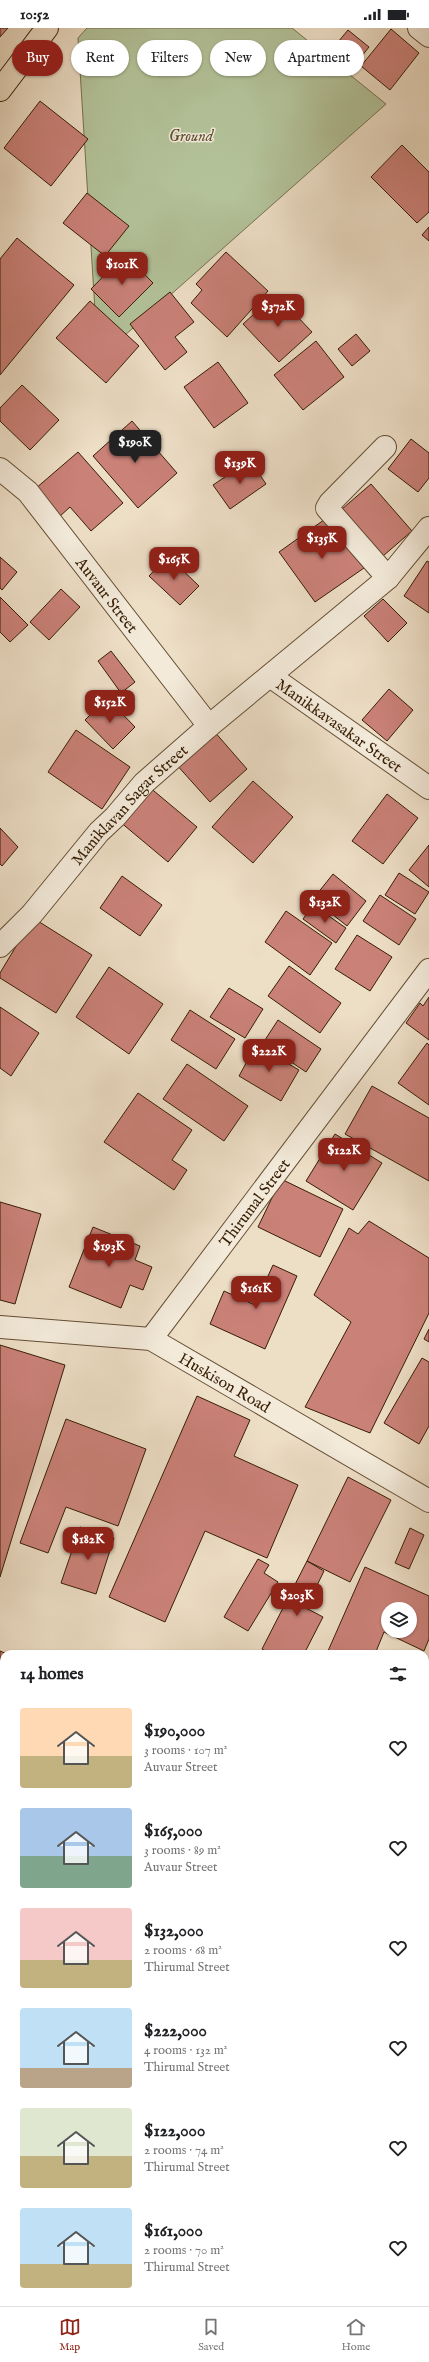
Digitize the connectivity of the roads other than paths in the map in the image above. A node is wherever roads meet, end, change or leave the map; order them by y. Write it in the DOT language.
graph roads {
  1 [pos="47,28"];
  2 [pos="419,28"];
  3 [pos="429,36"];
  4 [pos="0,90"];
  5 [pos="385,447"];
  6 [pos="0,468"];
  7 [pos="429,528"];
  8 [pos="388,578"];
  9 [pos="270,676"];
  10 [pos="209,726"];
  11 [pos="429,788"];
  12 [pos="0,946"];
  13 [pos="429,970"];
  14 [pos="0,1327"];
  15 [pos="150,1339"];
  16 [pos="429,1502"];
  1 -- 4 [label="main road"];
  2 -- 3 [label="street"];
  5 -- 8 [label="street"];
  6 -- 10 [label="street, Auvaur Street"];
  7 -- 8 [label="street, Maniklavan Sagar Street"];
  8 -- 9 [label="street, Maniklavan Sagar Street"];
  9 -- 10 [label="street, Maniklavan Sagar Street"];
  9 -- 11 [label="street, Manikkavasakar Street"];
  10 -- 12 [label="street, Maniklavan Sagar Street"];
  13 -- 15 [label="street, Thirumal Street"];
  14 -- 15 [label="street, Huskison Road"];
  15 -- 16 [label="street, Huskison Road"];
}
